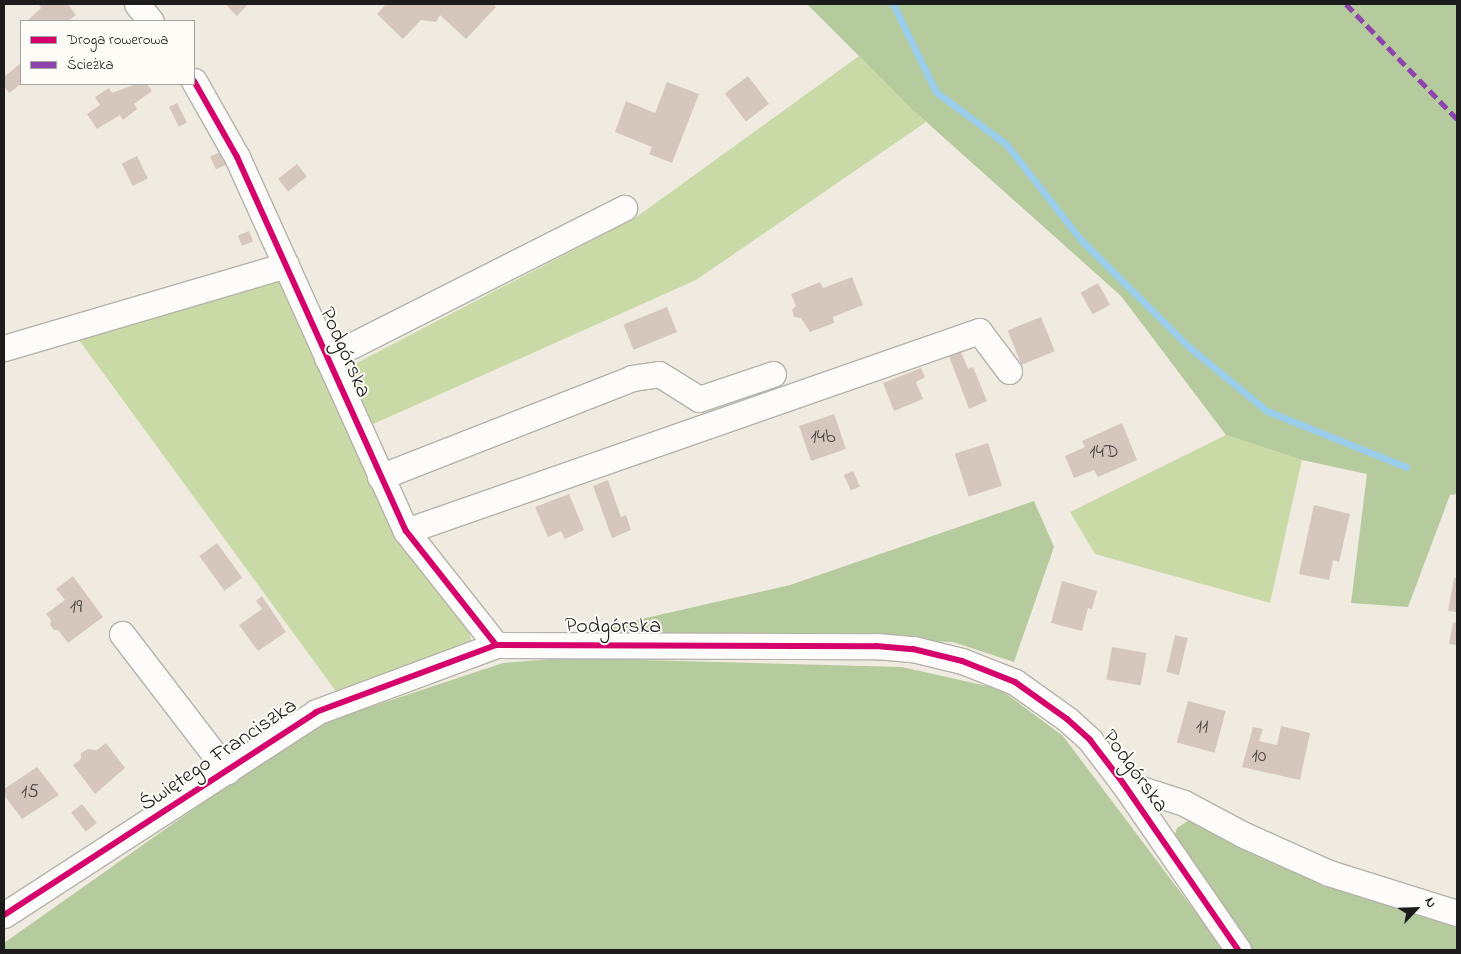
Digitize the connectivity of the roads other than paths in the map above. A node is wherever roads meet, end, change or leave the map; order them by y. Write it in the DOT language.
graph roads {
  1 [pos="137,4"];
  2 [pos="150,20"];
  3 [pos="195,83"];
  4 [pos="624,208"];
  5 [pos="286,265"];
  6 [pos="4,348"];
  7 [pos="327,358"];
  8 [pos="1009,371"];
  9 [pos="773,374"];
  10 [pos="380,477"];
  11 [pos="406,531"];
  12 [pos="122,634"];
  13 [pos="496,645"];
  14 [pos="227,771"];
  15 [pos="1123,783"];
  16 [pos="1457,913"];
  17 [pos="4,915"];
  18 [pos="1238,950"];
  1 -- 2 [label="street"];
  3 -- 5 [label="street, Podgórska"];
  4 -- 7 [label="street"];
  5 -- 6 [label="street"];
  5 -- 7 [label="street, Podgórska"];
  7 -- 10 [label="street, Podgórska"];
  8 -- 11 [label="street"];
  9 -- 10 [label="street"];
  10 -- 11 [label="street, Podgórska"];
  11 -- 13 [label="street, Podgórska"];
  12 -- 14 [label="street"];
  13 -- 14 [label="street, Świętego Franciszka"];
  13 -- 15 [label="street, Podgórska"];
  14 -- 17 [label="street, Świętego Franciszka"];
  15 -- 16 [label="street, Podgórska"];
  15 -- 18 [label="street, Podgórska"];
}
